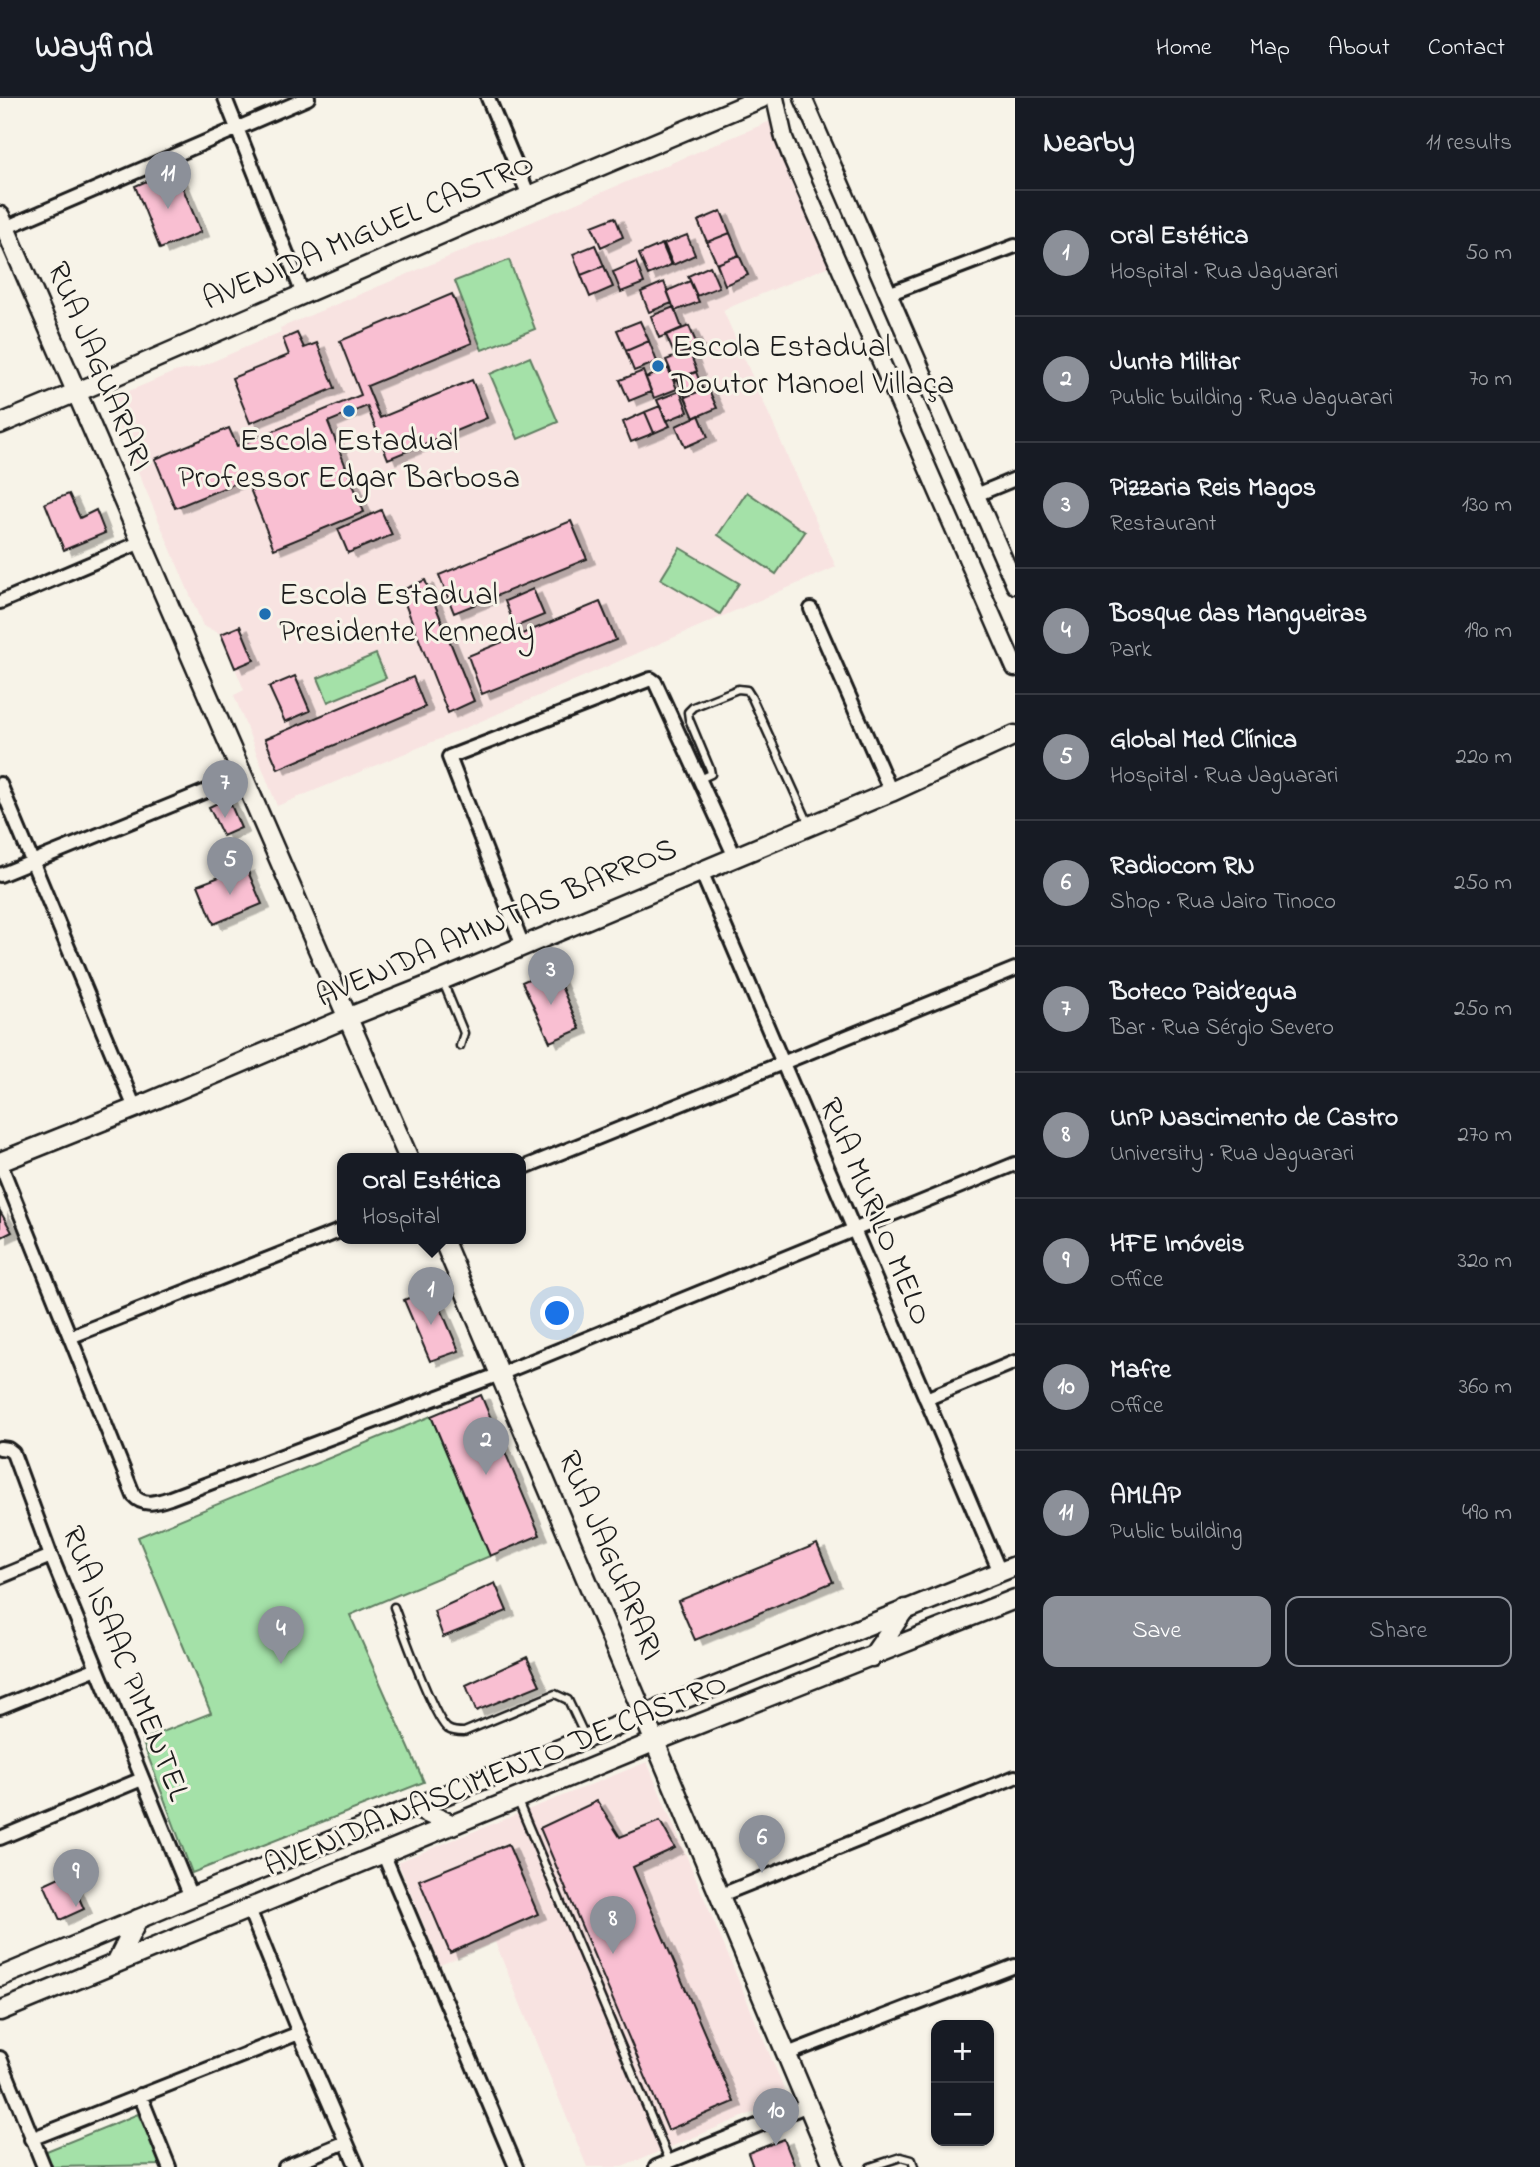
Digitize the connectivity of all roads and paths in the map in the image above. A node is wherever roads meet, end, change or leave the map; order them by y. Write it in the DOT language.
graph roads {
  1 [pos="225,98"];
  2 [pos="308,98"];
  3 [pos="488,98"];
  4 [pos="762,98"];
  5 [pos="775,98"];
  6 [pos="803,98"];
  7 [pos="237,130"];
  8 [pos="529,196"];
  9 [pos="3,222"];
  10 [pos="1015,246"];
  11 [pos="303,294"];
  12 [pos="888,294"];
  13 [pos="76,392"];
  14 [pos="0,424"];
  15 [pos="1015,479"];
  16 [pos="976,495"];
  17 [pos="141,542"];
  18 [pos="1015,585"];
  19 [pos="0,602"];
  20 [pos="811,610"];
  21 [pos="1015,668"];
  22 [pos="1015,735"];
  23 [pos="243,776"];
  24 [pos="700,780"];
  25 [pos="0,784"];
  26 [pos="891,792"];
  27 [pos="810,826"];
  28 [pos="735,857"];
  29 [pos="32,861"];
  30 [pos="701,871"];
  31 [pos="0,875"];
  32 [pos="523,946"];
  33 [pos="1015,969"];
  34 [pos="442,981"];
  35 [pos="349,1017"];
  36 [pos="460,1046"];
  37 [pos="782,1064"];
  38 [pos="135,1108"];
  39 [pos="406,1153"];
  40 [pos="0,1163"];
  41 [pos="1015,1164"];
  42 [pos="526,1167"];
  43 [pos="854,1230"];
  44 [pos="337,1232"];
  45 [pos="445,1244"];
  46 [pos="70,1337"];
  47 [pos="1015,1362"];
  48 [pos="500,1374"];
  49 [pos="926,1399"];
  50 [pos="5,1449"];
  51 [pos="51,1556"];
  52 [pos="1008,1569"];
  53 [pos="0,1577"];
  54 [pos="1015,1599"];
  55 [pos="394,1607"];
  56 [pos="905,1609"];
  57 [pos="872,1657"];
  58 [pos="97,1668"];
  59 [pos="0,1707"];
  60 [pos="644,1714"];
  61 [pos="586,1737"];
  62 [pos="656,1741"];
  63 [pos="1015,1777"];
  64 [pos="142,1779"];
  65 [pos="516,1798"];
  66 [pos="413,1808"];
  67 [pos="452,1824"];
  68 [pos="0,1838"];
  69 [pos="383,1853"];
  70 [pos="720,1895"];
  71 [pos="191,1897"];
  72 [pos="248,1909"];
  73 [pos="138,1919"];
  74 [pos="117,1961"];
  75 [pos="1015,1966"];
  76 [pos="0,1977"];
  77 [pos="0,2011"];
  78 [pos="299,2033"];
  79 [pos="787,2054"];
  80 [pos="0,2058"];
  81 [pos="140,2095"];
  82 [pos="808,2105"];
  83 [pos="32,2139"];
  84 [pos="346,2142"];
  85 [pos="671,2164"];
  86 [pos="44,2167"];
  87 [pos="169,2167"];
  88 [pos="285,2167"];
  89 [pos="357,2167"];
  90 [pos="516,2167"];
  91 [pos="656,2167"];
  92 [pos="834,2167"];
  93 [pos="870,2167"];
  94 [pos="914,2167"];
  1 -- 7 [label="street"];
  2 -- 7 [label="street"];
  3 -- 8 [label="street"];
  4 -- 8 [label="main road, AVENIDA MIGUEL CASTRO"];
  5 -- 21 [label="street"];
  6 -- 12 [label="street"];
  7 -- 9 [label="street"];
  7 -- 11 [label="street"];
  8 -- 11 [label="main road, AVENIDA MIGUEL CASTRO"];
  9 -- 13 [label="main road, RUA JAGUARARI"];
  10 -- 12 [label="street"];
  11 -- 13 [label="main road, AVENIDA MIGUEL CASTRO"];
  12 -- 16 [label="street"];
  13 -- 14 [label="main road, AVENIDA MIGUEL CASTRO"];
  13 -- 17 [label="main road, RUA JAGUARARI"];
  15 -- 16 [label="street"];
  16 -- 18 [label="street"];
  17 -- 19 [label="street"];
  17 -- 23 [label="main road, RUA JAGUARARI"];
  20 -- 26 [label="street"];
  22 -- 26 [label="main road, AVENIDA AMINTAS BARROS"];
  23 -- 29 [label="street"];
  23 -- 35 [label="main road, RUA JAGUARARI"];
  24 -- 27 [label="lane"];
  24 -- 28 [label="street"];
  24 -- 32 [label="street"];
  25 -- 29 [label="street"];
  26 -- 27 [label="main road, AVENIDA AMINTAS BARROS"];
  27 -- 28 [label="main road, AVENIDA AMINTAS BARROS"];
  28 -- 30 [label="main road, AVENIDA AMINTAS BARROS"];
  29 -- 31 [label="street"];
  29 -- 38 [label="street"];
  30 -- 32 [label="main road, AVENIDA AMINTAS BARROS"];
  30 -- 37 [label="street, RUA MURILO MELO"];
  32 -- 34 [label="main road, AVENIDA AMINTAS BARROS"];
  33 -- 37 [label="street"];
  34 -- 35 [label="main road, AVENIDA AMINTAS BARROS"];
  34 -- 36 [label="lane"];
  35 -- 38 [label="main road, AVENIDA AMINTAS BARROS"];
  35 -- 39 [label="main road, RUA JAGUARARI"];
  37 -- 42 [label="street"];
  37 -- 43 [label="street, RUA MURILO MELO"];
  38 -- 40 [label="main road, AVENIDA AMINTAS BARROS"];
  40 -- 46 [label="street"];
  41 -- 43 [label="street"];
  43 -- 48 [label="street"];
  43 -- 49 [label="street, RUA MURILO MELO"];
  44 -- 46 [label="street"];
  45 -- 48 [label="main road, RUA JAGUARARI"];
  46 -- 48 [label="street"];
  47 -- 49 [label="street"];
  48 -- 60 [label="main road, RUA JAGUARARI"];
  49 -- 52 [label="street, RUA MURILO MELO"];
  50 -- 51 [label="street, RUA ISAAC PIMENTEL"];
  51 -- 53 [label="street"];
  51 -- 58 [label="street, RUA ISAAC PIMENTEL"];
  52 -- 56 [label="main road, AVENIDA NASCIMENTO DE CASTRO"];
  54 -- 57 [label="main road, AVENIDA NASCIMENTO DE CASTRO"];
  55 -- 61 [label="lane"];
  56 -- 57 [label="main road"];
  56 -- 60 [label="main road, AVENIDA NASCIMENTO DE CASTRO"];
  57 -- 62 [label="main road, AVENIDA NASCIMENTO DE CASTRO"];
  58 -- 59 [label="street"];
  58 -- 64 [label="street, RUA ISAAC PIMENTEL"];
  60 -- 61 [label="main road, AVENIDA NASCIMENTO DE CASTRO"];
  60 -- 62 [label="main road, RUA JAGUARARI"];
  61 -- 66 [label="main road, AVENIDA NASCIMENTO DE CASTRO"];
  62 -- 65 [label="main road, AVENIDA NASCIMENTO DE CASTRO"];
  62 -- 70 [label="main road, RUA JAGUARARI"];
  63 -- 70 [label="street"];
  64 -- 68 [label="street"];
  64 -- 71 [label="street, RUA ISAAC PIMENTEL"];
  65 -- 67 [label="main road, AVENIDA NASCIMENTO DE CASTRO"];
  65 -- 85 [label="lane"];
  66 -- 67 [label="main road"];
  66 -- 71 [label="main road, AVENIDA NASCIMENTO DE CASTRO"];
  67 -- 69 [label="main road, AVENIDA NASCIMENTO DE CASTRO"];
  69 -- 72 [label="main road, AVENIDA NASCIMENTO DE CASTRO"];
  69 -- 90 [label="street"];
  70 -- 79 [label="main road, RUA JAGUARARI"];
  71 -- 73 [label="main road, AVENIDA NASCIMENTO DE CASTRO"];
  72 -- 74 [label="main road, AVENIDA NASCIMENTO DE CASTRO"];
  72 -- 78 [label="street"];
  73 -- 74 [label="main road"];
  73 -- 76 [label="main road, AVENIDA NASCIMENTO DE CASTRO"];
  74 -- 77 [label="main road, AVENIDA NASCIMENTO DE CASTRO"];
  75 -- 79 [label="street"];
  78 -- 81 [label="street"];
  78 -- 84 [label="street"];
  79 -- 82 [label="main road, RUA JAGUARARI"];
  80 -- 83 [label="street"];
  81 -- 83 [label="street"];
  81 -- 87 [label="street"];
  82 -- 85 [label="street"];
  82 -- 92 [label="main road, RUA JAGUARARI"];
  83 -- 86 [label="street"];
  84 -- 88 [label="street"];
  84 -- 89 [label="street"];
  85 -- 91 [label="street"];
  93 -- 94 [label="lane"];
}
